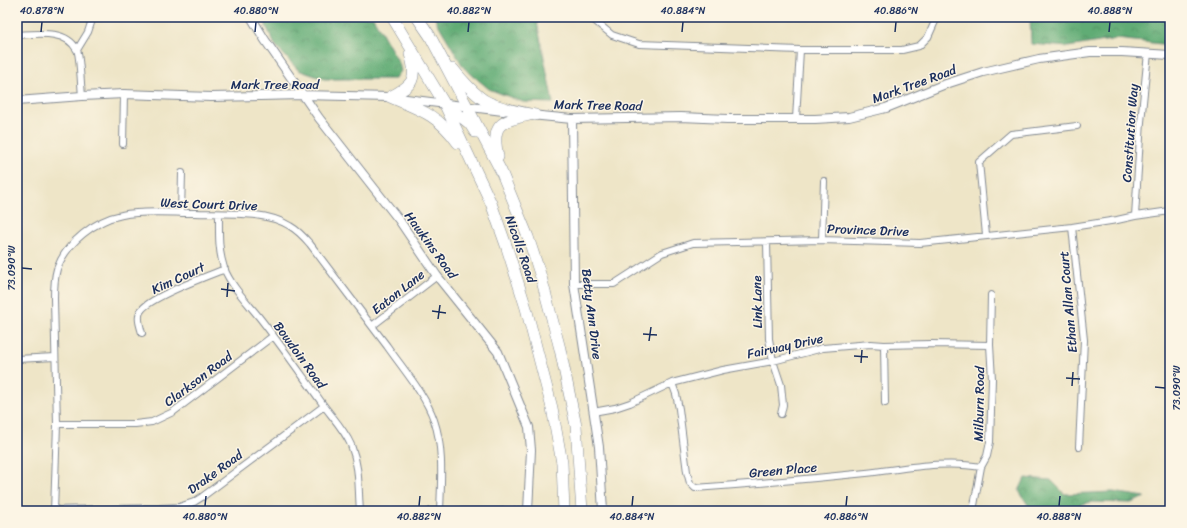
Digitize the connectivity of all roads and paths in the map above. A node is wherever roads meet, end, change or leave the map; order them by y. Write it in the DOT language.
graph roads {
  1 [pos="93,17"];
  2 [pos="251,17"];
  3 [pos="392,17"];
  4 [pos="418,17"];
  5 [pos="594,17"];
  6 [pos="936,17"];
  7 [pos="17,35"];
  8 [pos="430,36"];
  9 [pos="405,40"];
  10 [pos="77,50"];
  11 [pos="800,50"];
  12 [pos="1148,53"];
  13 [pos="1170,55"];
  14 [pos="124,94"];
  15 [pos="302,95"];
  16 [pos="82,96"];
  17 [pos="390,97"];
  18 [pos="17,101"];
  19 [pos="444,103"];
  20 [pos="468,107"];
  21 [pos="533,115"];
  22 [pos="572,119"];
  23 [pos="796,119"];
  24 [pos="1077,126"];
  25 [pos="123,144"];
  26 [pos="472,163"];
  27 [pos="501,171"];
  28 [pos="182,172"];
  29 [pos="824,181"];
  30 [pos="1170,211"];
  31 [pos="181,213"];
  32 [pos="219,214"];
  33 [pos="1135,216"];
  34 [pos="1072,227"];
  35 [pos="986,236"];
  36 [pos="528,237"];
  37 [pos="822,240"];
  38 [pos="767,242"];
  39 [pos="225,269"];
  40 [pos="437,276"];
  41 [pos="574,284"];
  42 [pos="991,295"];
  43 [pos="372,326"];
  44 [pos="142,333"];
  45 [pos="273,336"];
  46 [pos="884,345"];
  47 [pos="990,345"];
  48 [pos="55,357"];
  49 [pos="17,359"];
  50 [pos="773,362"];
  51 [pos="672,383"];
  52 [pos="885,403"];
  53 [pos="324,406"];
  54 [pos="593,412"];
  55 [pos="781,414"];
  56 [pos="57,424"];
  57 [pos="1079,447"];
  58 [pos="981,468"];
  59 [pos="54,510"];
  60 [pos="360,511"];
  61 [pos="431,511"];
  62 [pos="440,511"];
  63 [pos="528,511"];
  64 [pos="564,511"];
  65 [pos="582,511"];
  66 [pos="603,511"];
  67 [pos="973,511"];
  1 -- 10 [label="street"];
  2 -- 15 [label="street, Hawkins Road"];
  3 -- 9 [label="highway, Nicolls Road"];
  4 -- 8 [label="highway, Nicolls Road"];
  5 -- 11 [label="street"];
  6 -- 11 [label="street"];
  7 -- 10 [label="street"];
  8 -- 20 [label="highway, Nicolls Road"];
  8 -- 21 [label="highway"];
  9 -- 17 [label="highway"];
  9 -- 19 [label="highway, Nicolls Road"];
  10 -- 16 [label="street"];
  11 -- 23 [label="street"];
  12 -- 13 [label="street, Mark Tree Road"];
  12 -- 23 [label="street, Mark Tree Road"];
  12 -- 33 [label="street, Constitution Way"];
  14 -- 15 [label="street, Mark Tree Road"];
  14 -- 16 [label="street, Mark Tree Road"];
  14 -- 25 [label="street"];
  15 -- 17 [label="street, Mark Tree Road"];
  15 -- 40 [label="street, Hawkins Road"];
  16 -- 18 [label="street, Mark Tree Road"];
  17 -- 19 [label="street, Mark Tree Road"];
  17 -- 26 [label="highway"];
  19 -- 20 [label="street, Mark Tree Road"];
  19 -- 26 [label="highway, Nicolls Road"];
  19 -- 36 [label="highway"];
  20 -- 21 [label="street, Mark Tree Road"];
  20 -- 27 [label="highway, Nicolls Road"];
  21 -- 22 [label="street, Mark Tree Road"];
  21 -- 27 [label="highway"];
  22 -- 23 [label="street, Mark Tree Road"];
  22 -- 41 [label="street, Betty Ann Drive"];
  24 -- 35 [label="street"];
  26 -- 64 [label="highway, Nicolls Road"];
  27 -- 36 [label="highway, Nicolls Road"];
  28 -- 31 [label="street"];
  29 -- 37 [label="street"];
  30 -- 33 [label="street, Province Drive"];
  31 -- 32 [label="street, West Court Drive"];
  31 -- 48 [label="street, West Court Drive"];
  32 -- 39 [label="street, Bowdoin Road"];
  32 -- 43 [label="street, West Court Drive"];
  33 -- 34 [label="street, Province Drive"];
  34 -- 35 [label="street, Province Drive"];
  34 -- 57 [label="street, Ethan Allan Court"];
  35 -- 37 [label="street, Province Drive"];
  36 -- 65 [label="highway, Nicolls Road"];
  37 -- 38 [label="street, Province Drive"];
  38 -- 41 [label="street, Province Drive"];
  38 -- 50 [label="street, Link Lane"];
  39 -- 44 [label="street, Kim Court"];
  39 -- 45 [label="street, Bowdoin Road"];
  40 -- 43 [label="street, Eaton Lane"];
  40 -- 63 [label="street, Hawkins Road"];
  41 -- 54 [label="street, Betty Ann Drive"];
  42 -- 47 [label="street, Milburn Road"];
  43 -- 62 [label="street, West Court Drive"];
  45 -- 53 [label="street, Bowdoin Road"];
  45 -- 56 [label="street, Clarkson Road"];
  46 -- 47 [label="street, Fairway Drive"];
  46 -- 50 [label="street, Fairway Drive"];
  46 -- 52 [label="street"];
  47 -- 58 [label="street, Milburn Road"];
  48 -- 49 [label="street"];
  48 -- 56 [label="street, West Court Drive"];
  50 -- 51 [label="street, Fairway Drive"];
  50 -- 55 [label="street, Link Lane"];
  51 -- 54 [label="street, Fairway Drive"];
  51 -- 58 [label="street, Green Place"];
  53 -- 59 [label="street, Drake Road"];
  53 -- 60 [label="street, Bowdoin Road"];
  54 -- 66 [label="street, Betty Ann Drive"];
  56 -- 59 [label="street, West Court Drive"];
  58 -- 67 [label="street, Milburn Road"];
  61 -- 62 [label="street"];
  62 -- 63 [label="street"];
}
